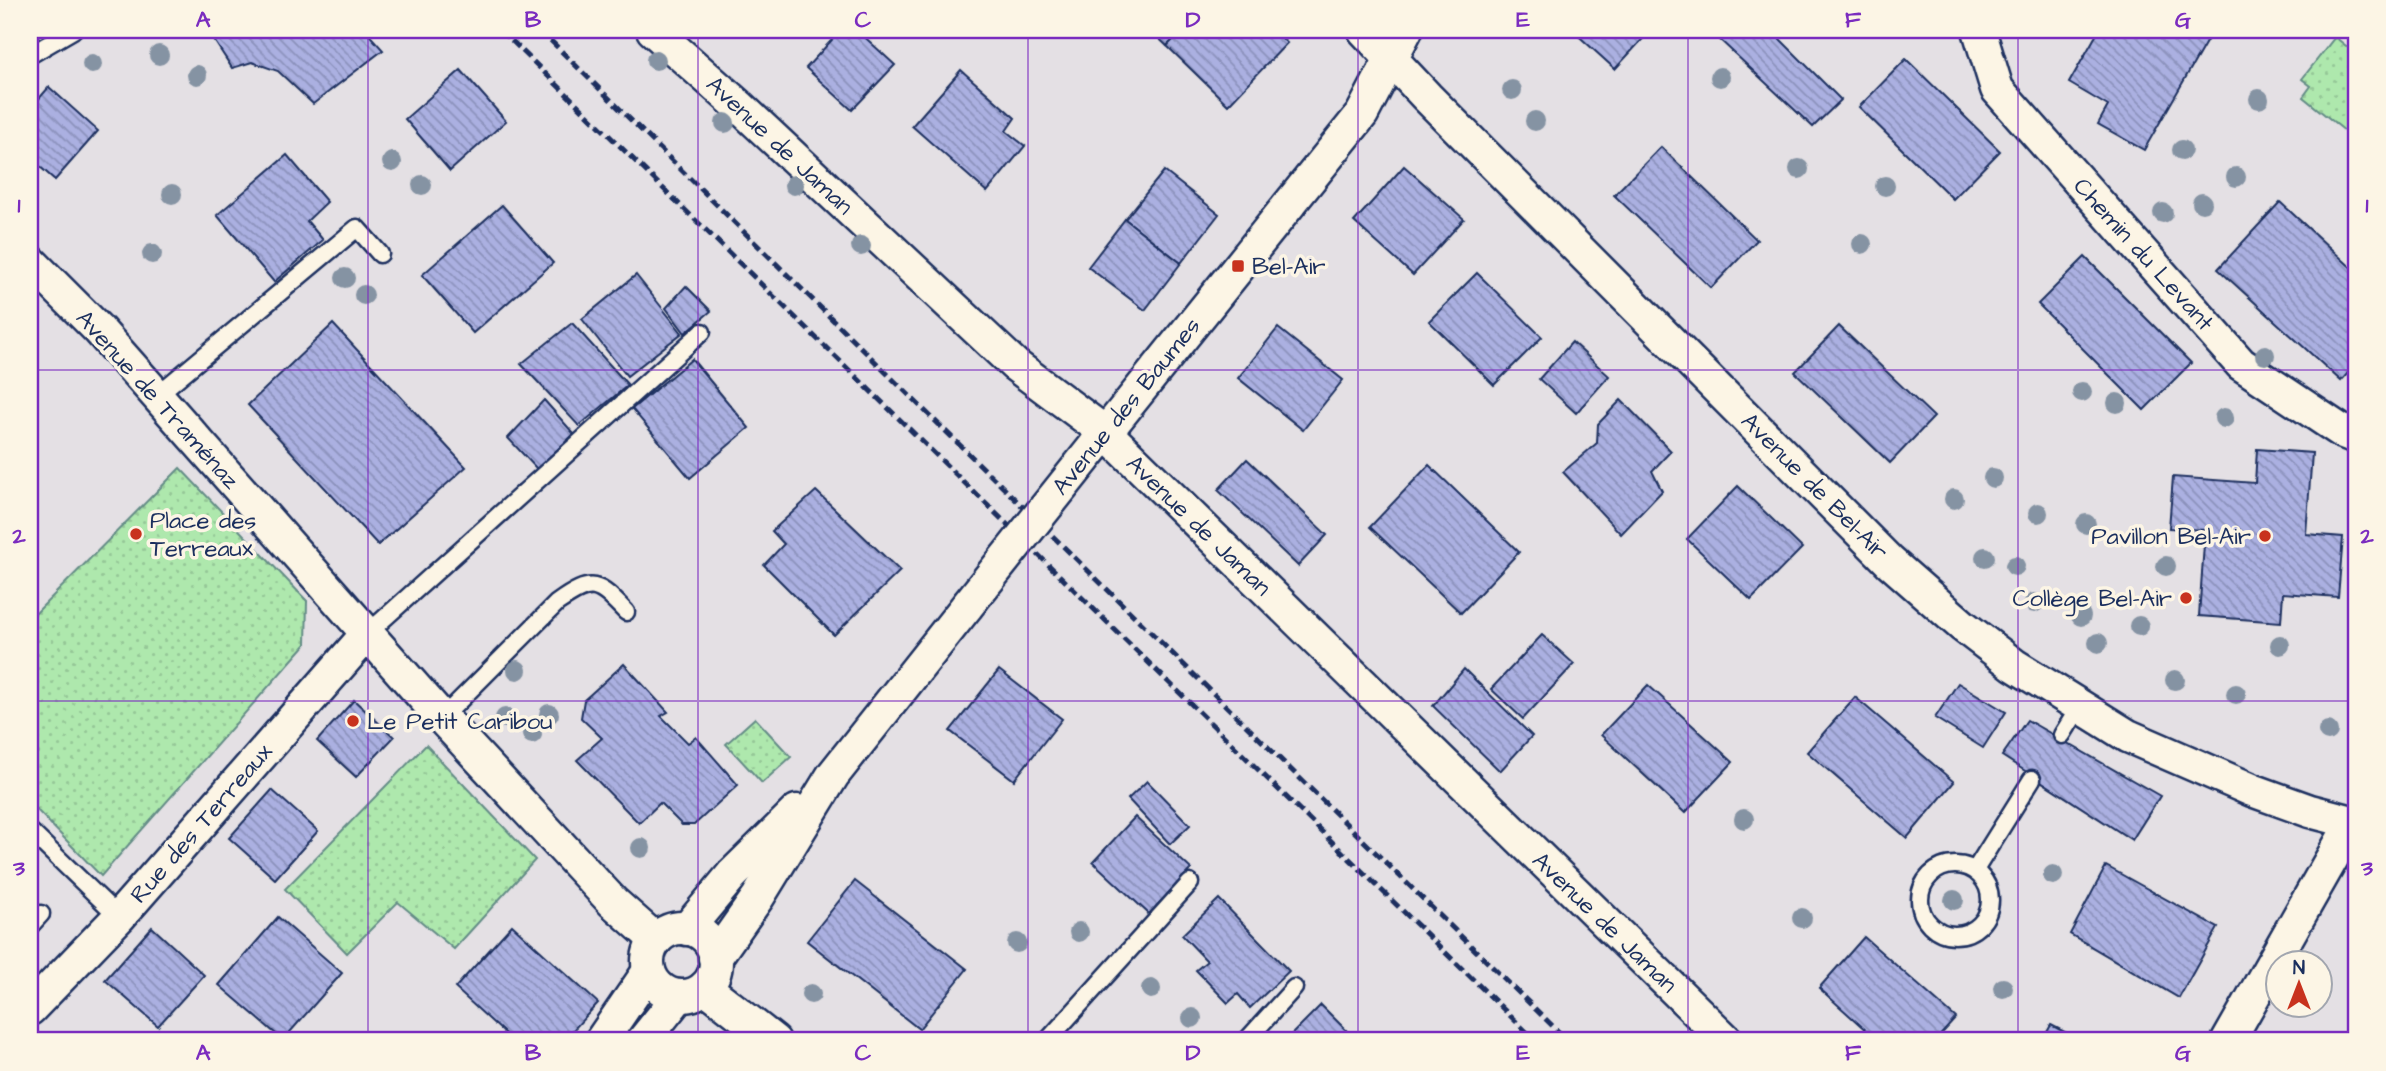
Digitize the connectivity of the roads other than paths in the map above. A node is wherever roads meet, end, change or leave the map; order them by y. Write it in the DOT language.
graph roads {
  1 [pos="73,30"];
  2 [pos="653,30"];
  3 [pos="1364,30"];
  4 [pos="1406,30"];
  5 [pos="1979,30"];
  6 [pos="30,55"];
  7 [pos="1390,57"];
  8 [pos="380,254"];
  9 [pos="30,261"];
  10 [pos="702,332"];
  11 [pos="156,397"];
  12 [pos="2356,437"];
  13 [pos="1100,440"];
  14 [pos="626,612"];
  15 [pos="369,633"];
  16 [pos="2080,706"];
  17 [pos="442,718"];
  18 [pos="2062,735"];
  19 [pos="833,775"];
  20 [pos="2032,779"];
  21 [pos="2354,823"];
  22 [pos="30,836"];
  23 [pos="1975,870"];
  24 [pos="1190,883"];
  25 [pos="119,917"];
  26 [pos="687,929"];
  27 [pos="656,940"];
  28 [pos="649,971"];
  29 [pos="700,980"];
  30 [pos="1294,988"];
  31 [pos="30,1010"];
  32 [pos="601,1041"];
  33 [pos="643,1041"];
  34 [pos="774,1041"];
  35 [pos="1047,1041"];
  36 [pos="1246,1041"];
  37 [pos="1727,1041"];
  38 [pos="2228,1041"];
  1 -- 6 [label="lane"];
  2 -- 13 [label="street, Avenue de Jaman"];
  3 -- 7 [label="street, Avenue de Bel-Air"];
  4 -- 7 [label="street, Avenue des Baumes"];
  5 -- 12 [label="street, Chemin du Levant"];
  7 -- 13 [label="street, Avenue des Baumes"];
  7 -- 16 [label="street, Avenue de Bel-Air"];
  8 -- 11 [label="lane"];
  9 -- 11 [label="street, Avenue de Traménaz"];
  10 -- 15 [label="lane"];
  11 -- 15 [label="street, Avenue de Traménaz"];
  13 -- 19 [label="street, Avenue des Baumes, bridge"];
  13 -- 37 [label="street, Avenue de Jaman"];
  14 -- 17 [label="lane"];
  15 -- 17 [label="street, Avenue de Traménaz"];
  15 -- 25 [label="street, Rue des Terreaux"];
  16 -- 18 [label="lane"];
  16 -- 21 [label="street, Avenue de Bel-Air"];
  17 -- 27 [label="street, Avenue de Traménaz"];
  19 -- 26 [label="street, Avenue des Baumes"];
  19 -- 29 [label="street, Avenue des Baumes"];
  20 -- 23 [label="lane"];
  21 -- 38 [label="street"];
  22 -- 25 [label="lane"];
  23 -- 23 [label="lane"];
  24 -- 35 [label="lane"];
  25 -- 31 [label="street, Rue des Terreaux"];
  26 -- 27 [label="street"];
  26 -- 29 [label="street"];
  27 -- 28 [label="street"];
  28 -- 29 [label="street"];
  28 -- 32 [label="street"];
  29 -- 33 [label="street, Avenue des Baumes"];
  29 -- 34 [label="street"];
  30 -- 36 [label="lane"];
}
